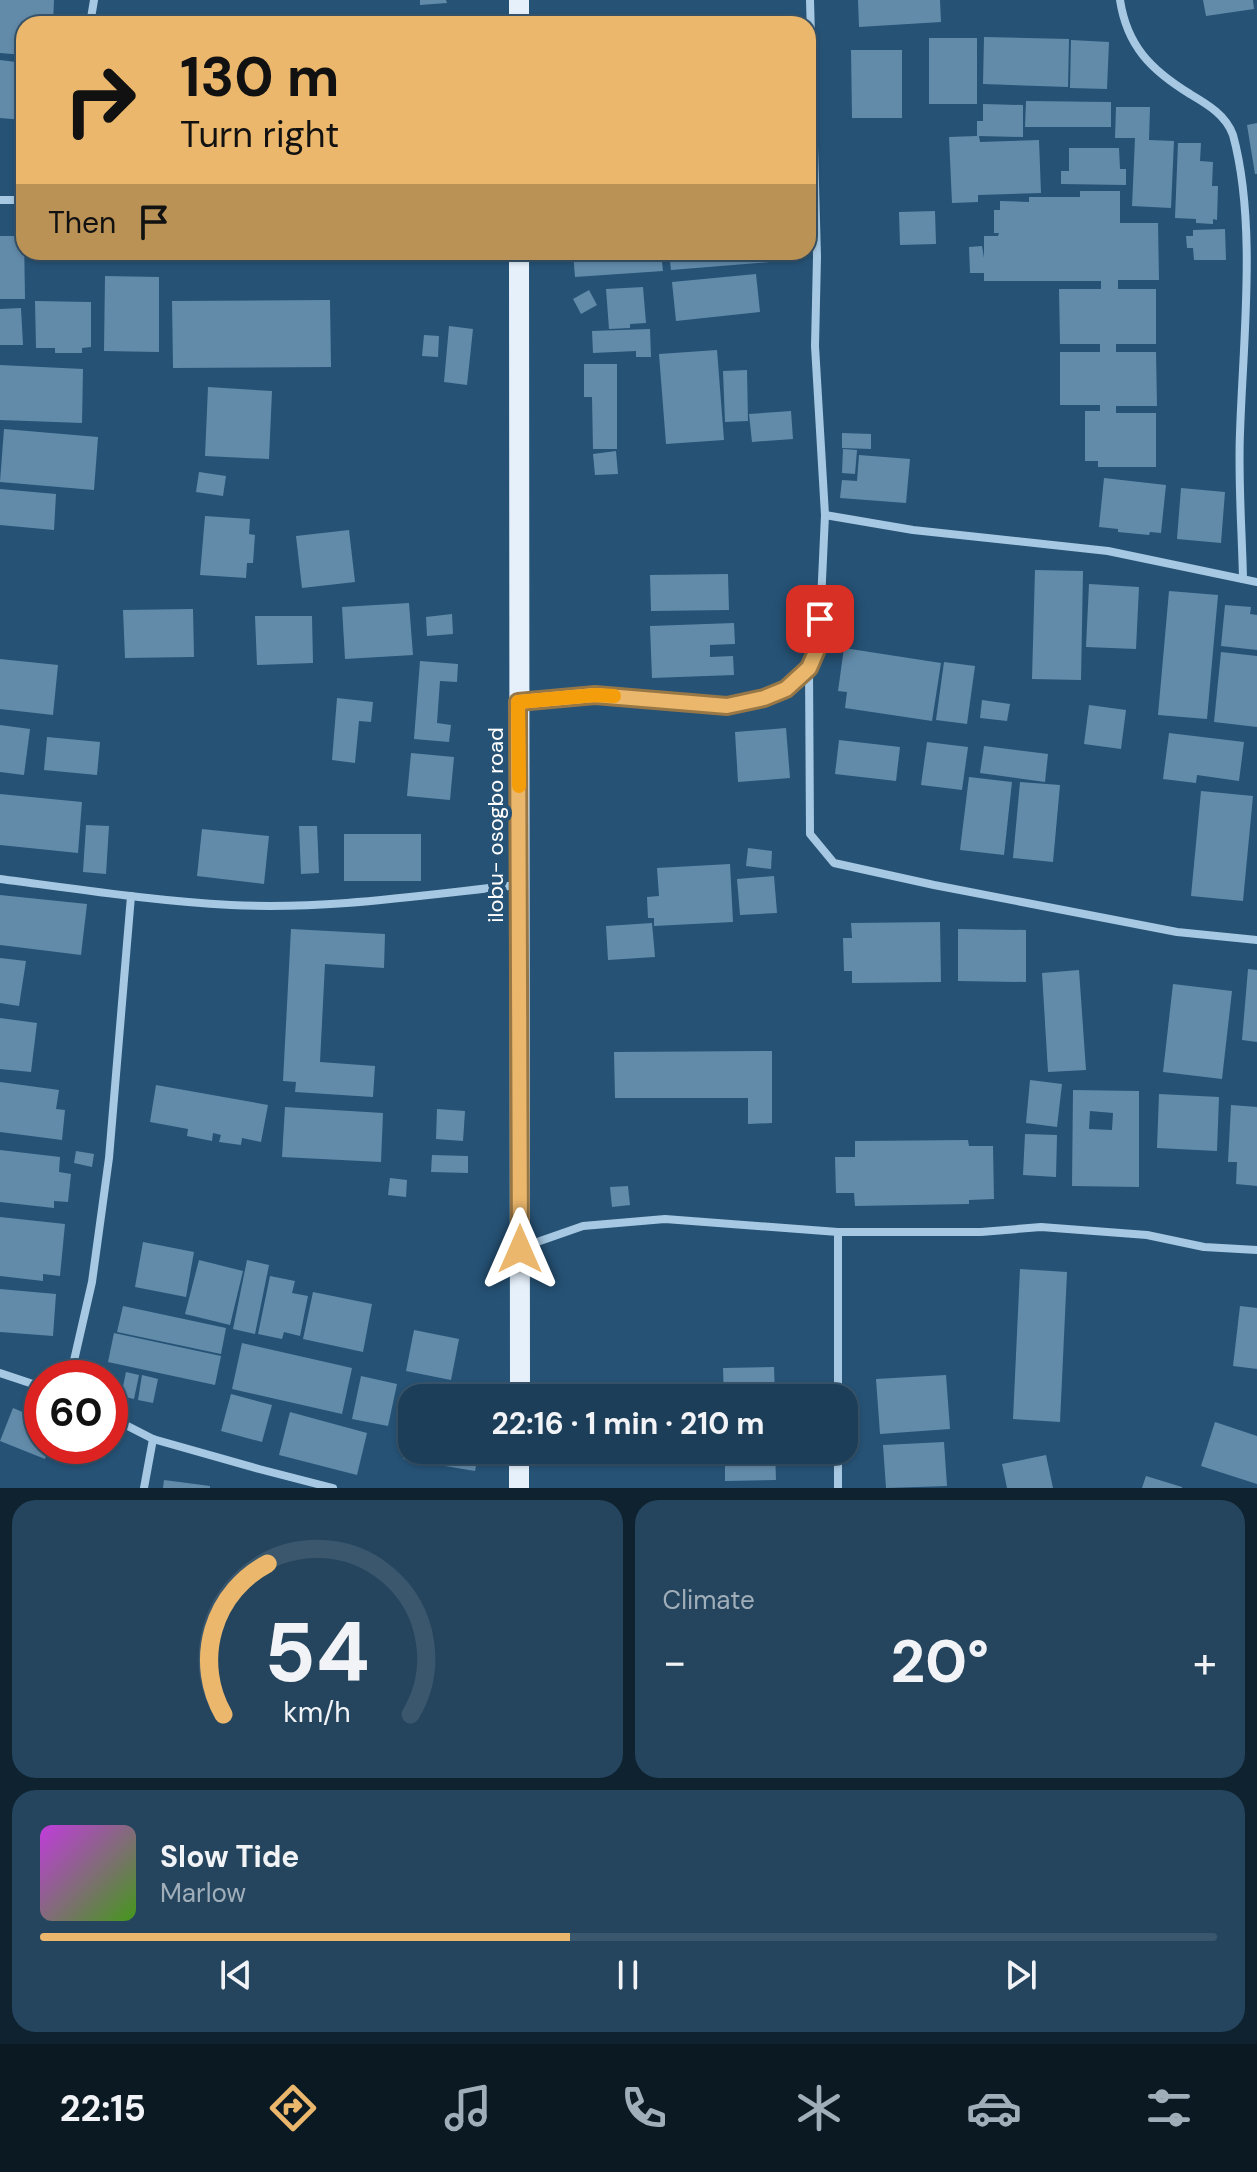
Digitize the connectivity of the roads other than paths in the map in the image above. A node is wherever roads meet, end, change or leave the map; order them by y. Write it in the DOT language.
graph roads {
  1 [pos="1120,0"];
  2 [pos="816,220"];
  3 [pos="519,260"];
  4 [pos="825,515"];
  5 [pos="1243,579"];
  6 [pos="1257,582"];
  7 [pos="809,668"];
  8 [pos="518,702"];
  9 [pos="0,879"];
  10 [pos="519,884"];
  11 [pos="131,896"];
  12 [pos="1257,940"];
  13 [pos="838,1232"];
  14 [pos="520,1249"];
  15 [pos="1257,1250"];
  16 [pos="74,1360"];
  17 [pos="0,1373"];
  18 [pos="24,1381"];
  19 [pos="520,1384"];
  20 [pos="838,1384"];
  21 [pos="128,1426"];
  22 [pos="153,1439"];
  23 [pos="519,1464"];
  24 [pos="838,1464"];
  25 [pos="144,1488"];
  26 [pos="333,1488"];
  27 [pos="519,1488"];
  28 [pos="838,1488"];
  1 -- 5 [label="street"];
  2 -- 4 [label="street"];
  3 -- 8 [label="main road, ilobu- osogbo road"];
  4 -- 5 [label="street"];
  4 -- 7 [label="street"];
  5 -- 6 [label="street"];
  7 -- 8 [label="street"];
  7 -- 12 [label="street"];
  8 -- 10 [label="main road, ilobu- osogbo road"];
  9 -- 11 [label="street"];
  10 -- 11 [label="street"];
  10 -- 14 [label="main road, ilobu- osogbo road"];
  11 -- 16 [label="street"];
  13 -- 14 [label="street"];
  13 -- 15 [label="street"];
  13 -- 20 [label="street"];
  14 -- 19 [label="main road, ilobu- osogbo road"];
  17 -- 18 [label="street"];
  21 -- 22 [label="street"];
  22 -- 25 [label="street"];
  22 -- 26 [label="street"];
  23 -- 27 [label="main road"];
  24 -- 28 [label="street"];
}
